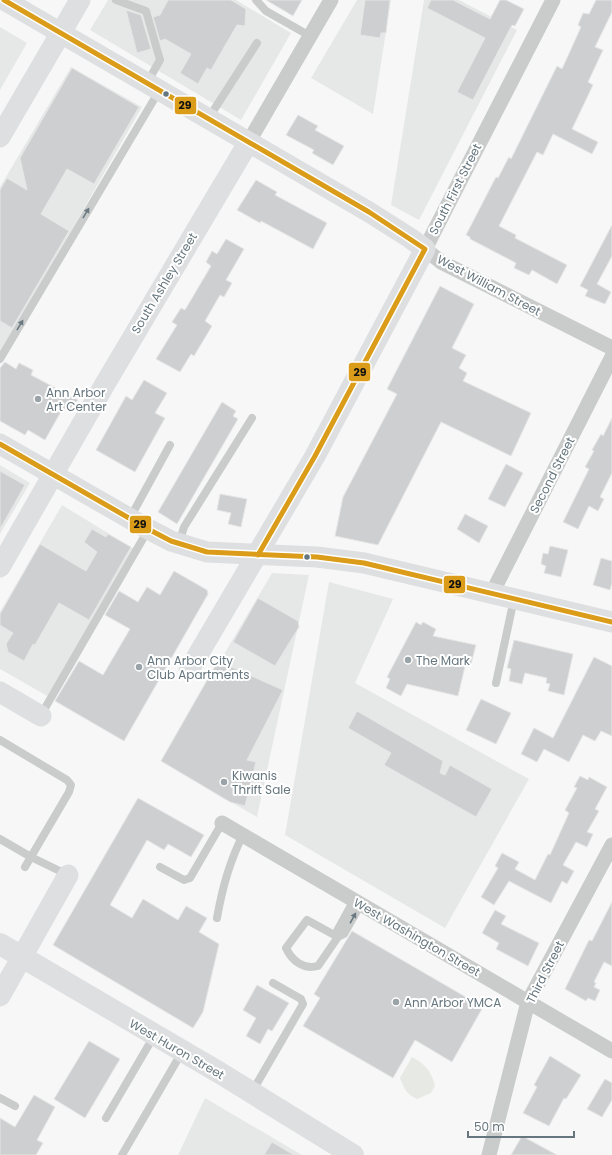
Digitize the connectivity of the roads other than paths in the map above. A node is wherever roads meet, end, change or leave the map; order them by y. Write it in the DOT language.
graph roads {
  1 [pos="4,0"];
  2 [pos="80,0"];
  3 [pos="116,0"];
  4 [pos="256,0"];
  5 [pos="331,0"];
  6 [pos="553,0"];
  7 [pos="60,34"];
  8 [pos="310,36"];
  9 [pos="257,43"];
  10 [pos="153,87"];
  11 [pos="208,119"];
  12 [pos="0,137"];
  13 [pos="248,143"];
  14 [pos="425,249"];
  15 [pos="612,348"];
  16 [pos="612,356"];
  17 [pos="0,359"];
  18 [pos="252,418"];
  19 [pos="0,444"];
  20 [pos="170,445"];
  21 [pos="52,474"];
  22 [pos="130,519"];
  23 [pos="148,529"];
  24 [pos="179,544"];
  25 [pos="258,555"];
  26 [pos="0,567"];
  27 [pos="492,593"];
  28 [pos="514,598"];
  29 [pos="612,622"];
  30 [pos="189,670"];
  31 [pos="496,683"];
  32 [pos="0,692"];
  33 [pos="40,716"];
  34 [pos="0,740"];
  35 [pos="222,823"];
  36 [pos="243,835"];
  37 [pos="0,839"];
  38 [pos="612,845"];
  39 [pos="31,857"];
  40 [pos="25,867"];
  41 [pos="160,868"];
  42 [pos="68,876"];
  43 [pos="357,902"];
  44 [pos="217,918"];
  45 [pos="338,937"];
  46 [pos="0,944"];
  47 [pos="22,957"];
  48 [pos="273,983"];
  49 [pos="0,996"];
  50 [pos="528,1002"];
  51 [pos="154,1035"];
  52 [pos="183,1051"];
  53 [pos="612,1051"];
  54 [pos="252,1092"];
  55 [pos="0,1098"];
  56 [pos="15,1106"];
  57 [pos="106,1118"];
  58 [pos="122,1155"];
  59 [pos="353,1155"];
  60 [pos="489,1155"];
  1 -- 7 [label="street, West William Street"];
  2 -- 7 [label="street"];
  3 -- 10 [label="lane"];
  4 -- 8 [label="lane"];
  5 -- 8 [label="street, South Ashley Street"];
  6 -- 14 [label="street, South First Street"];
  7 -- 10 [label="street, West William Street"];
  7 -- 12 [label="street"];
  8 -- 13 [label="street, South Ashley Street"];
  9 -- 11 [label="lane"];
  10 -- 11 [label="street, West William Street"];
  17 -- 10 [label="lane, one-way"];
  11 -- 13 [label="street, West William Street"];
  13 -- 14 [label="street, West William Street"];
  13 -- 21 [label="street, South Ashley Street"];
  14 -- 15 [label="street, West William Street"];
  14 -- 25 [label="street, South First Street"];
  16 -- 27 [label="street, Second Street"];
  18 -- 24 [label="lane"];
  19 -- 21 [label="street"];
  20 -- 22 [label="lane"];
  21 -- 22 [label="street"];
  21 -- 26 [label="street, South Ashley Street"];
  22 -- 23 [label="street"];
  23 -- 24 [label="street"];
  23 -- 33 [label="lane"];
  24 -- 25 [label="street"];
  25 -- 27 [label="street"];
  25 -- 30 [label="street, South First Street"];
  27 -- 28 [label="street"];
  28 -- 29 [label="street"];
  28 -- 31 [label="lane"];
  32 -- 33 [label="street"];
  34 -- 39 [label="lane"];
  35 -- 36 [label="street, West Washington Street"];
  35 -- 41 [label="lane"];
  36 -- 43 [label="street, West Washington Street"];
  36 -- 44 [label="lane"];
  37 -- 39 [label="lane"];
  38 -- 50 [label="street, Third Street"];
  39 -- 40 [label="lane"];
  39 -- 42 [label="lane"];
  42 -- 47 [label="street"];
  43 -- 45 [label="lane"];
  43 -- 50 [label="street, West Washington Street"];
  45 -- 45 [label="lane"];
  46 -- 47 [label="main road, West Huron Street"];
  47 -- 49 [label="street"];
  47 -- 51 [label="main road, West Huron Street"];
  48 -- 54 [label="lane"];
  50 -- 53 [label="street, West Washington Street"];
  50 -- 60 [label="street, Third Street"];
  51 -- 52 [label="main road, West Huron Street"];
  51 -- 57 [label="lane"];
  52 -- 54 [label="main road, West Huron Street"];
  52 -- 58 [label="lane"];
  54 -- 59 [label="main road, West Huron Street"];
  55 -- 56 [label="lane"];
}
